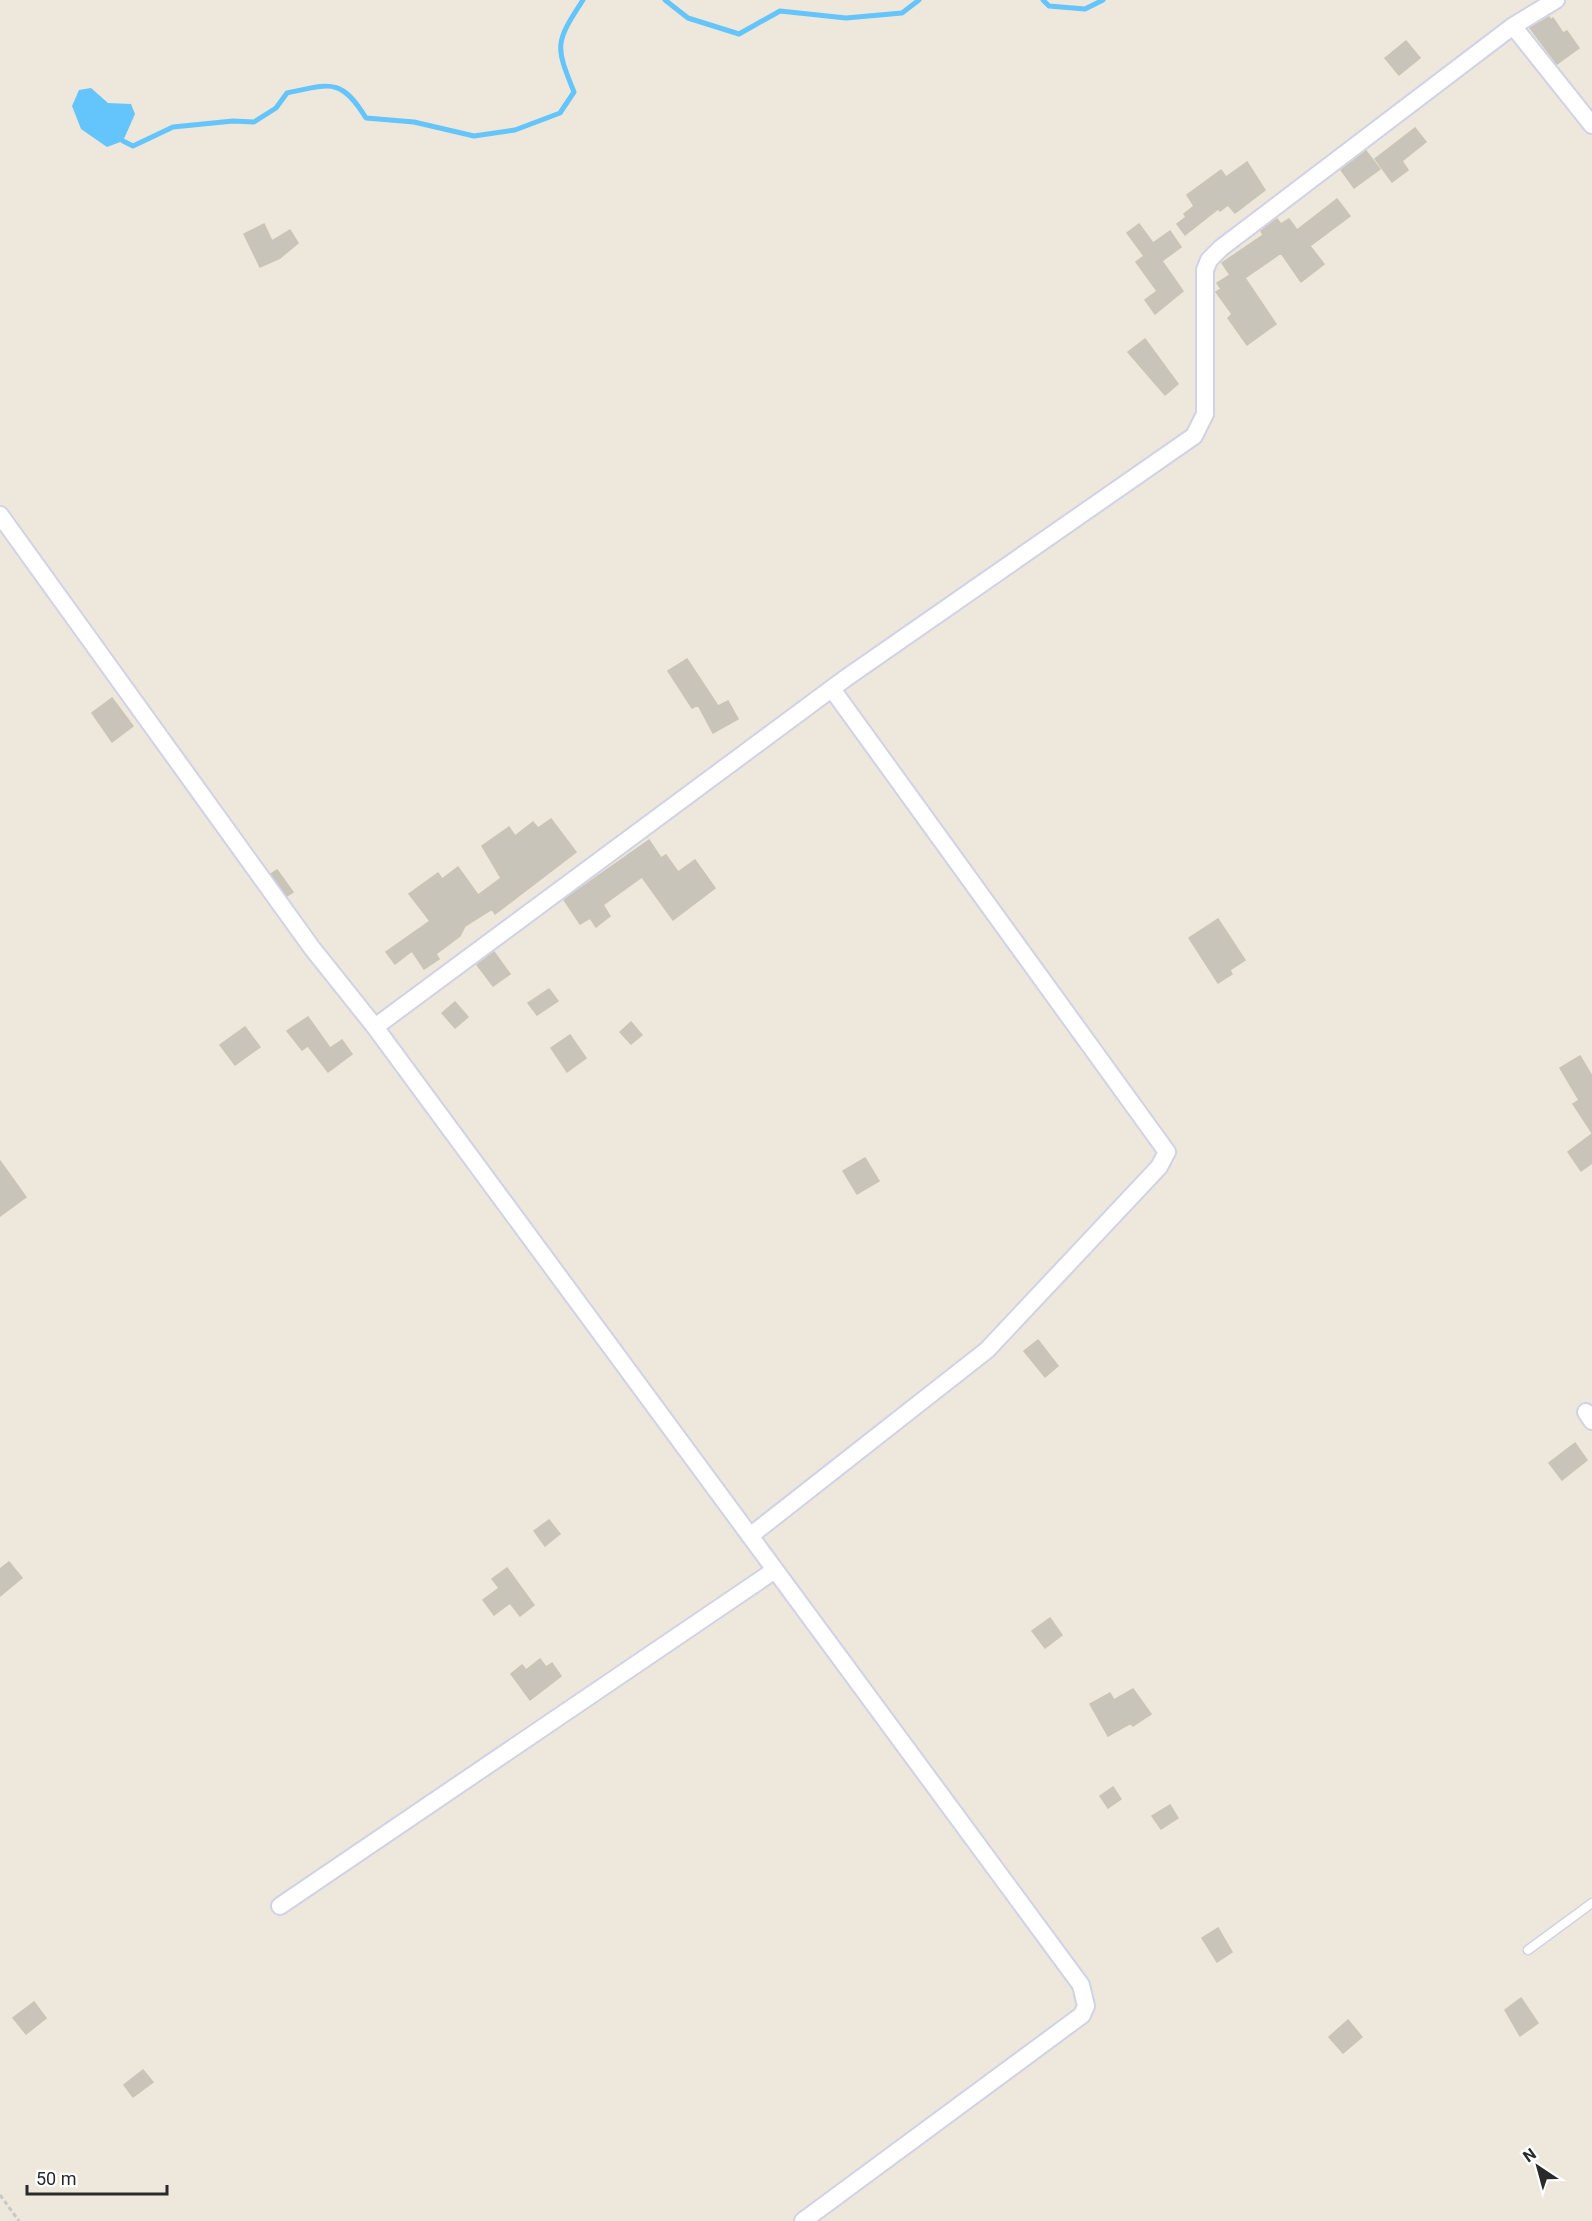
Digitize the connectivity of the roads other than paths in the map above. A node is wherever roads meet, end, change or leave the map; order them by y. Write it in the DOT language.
graph roads {
  1 [pos="1556,0"];
  2 [pos="1513,27"];
  3 [pos="1592,125"];
  4 [pos="0,515"];
  5 [pos="832,688"];
  6 [pos="375,1027"];
  7 [pos="750,1536"];
  8 [pos="775,1570"];
  9 [pos="1592,1903"];
  10 [pos="280,1906"];
  11 [pos="1528,1950"];
  12 [pos="803,2221"];
  1 -- 2 [label="street"];
  2 -- 3 [label="street"];
  2 -- 5 [label="street"];
  4 -- 6 [label="street"];
  5 -- 6 [label="street"];
  5 -- 7 [label="street"];
  6 -- 7 [label="street"];
  7 -- 8 [label="street"];
  8 -- 10 [label="street"];
  8 -- 12 [label="street"];
  9 -- 11 [label="lane"];
}
